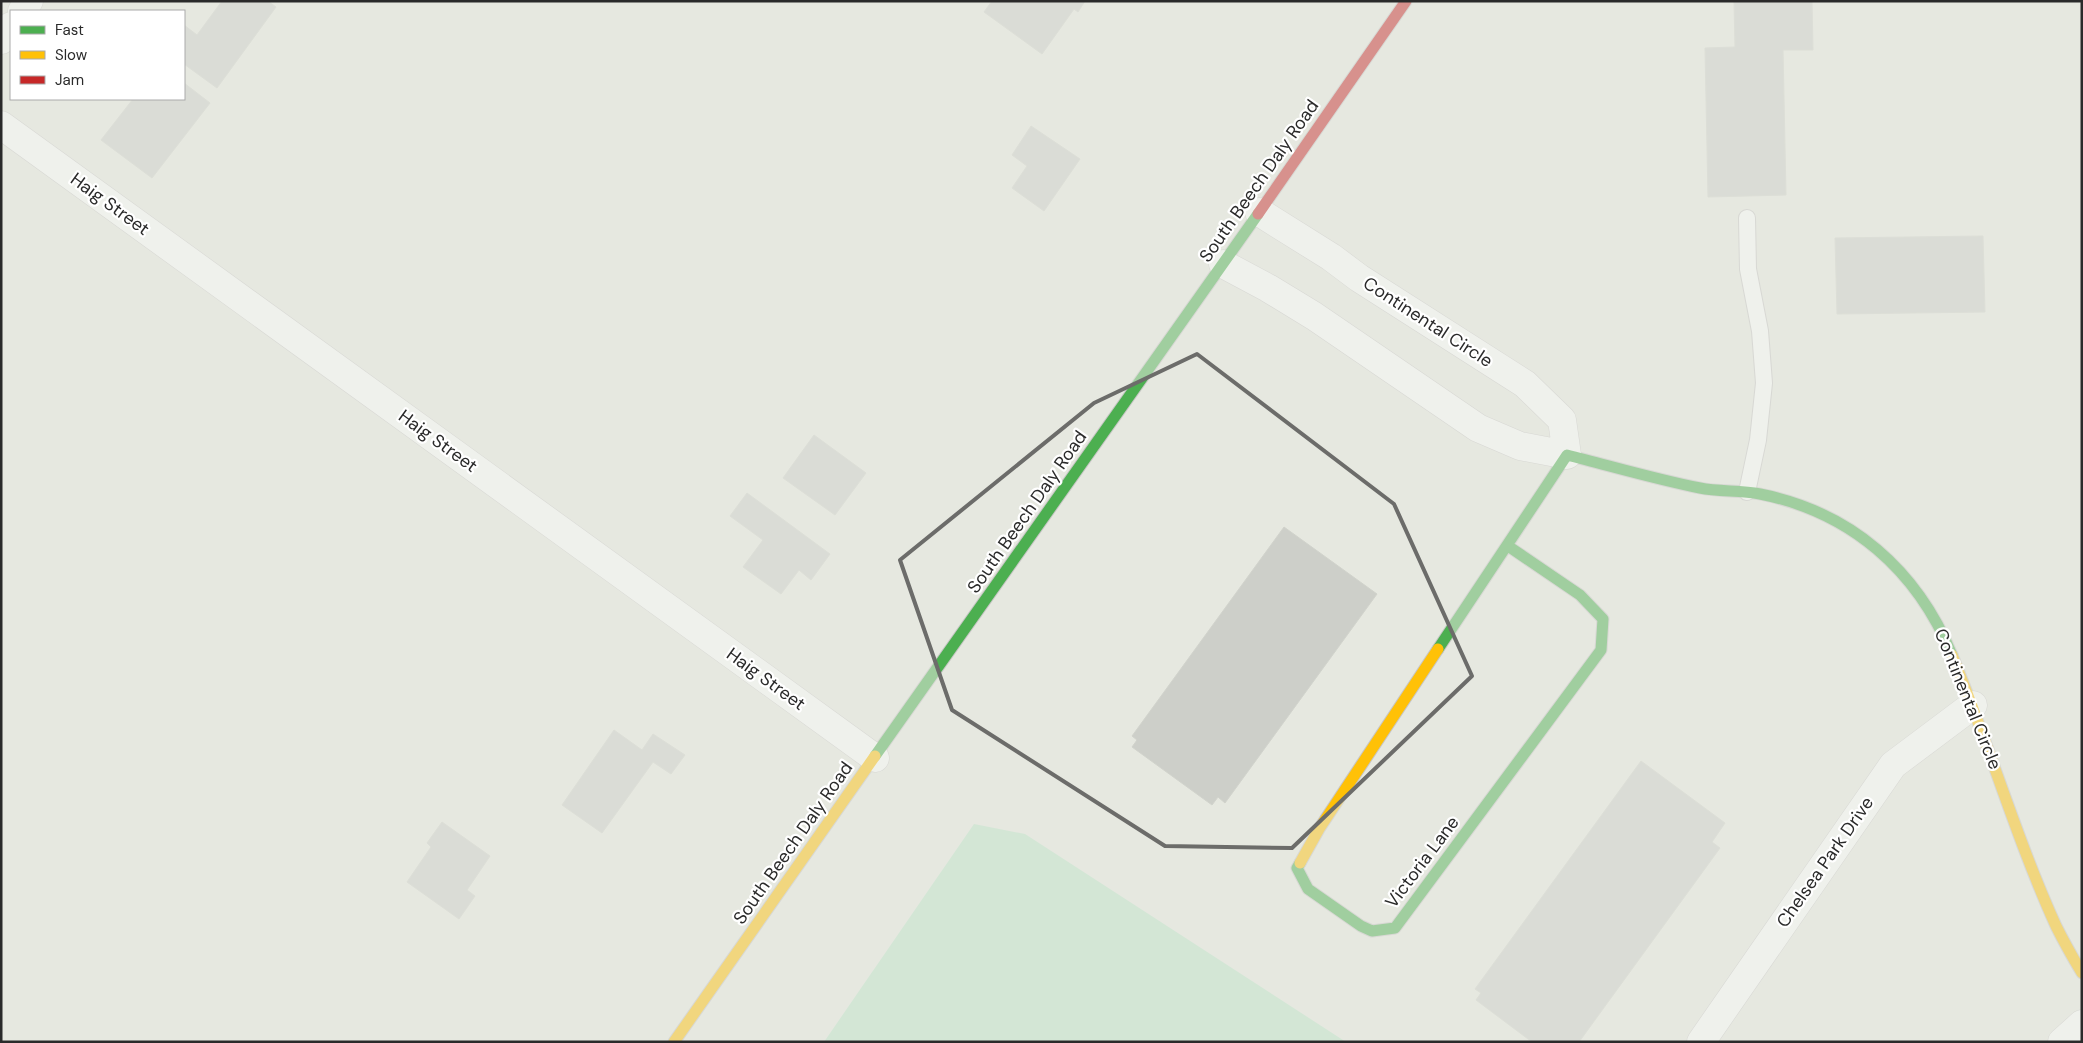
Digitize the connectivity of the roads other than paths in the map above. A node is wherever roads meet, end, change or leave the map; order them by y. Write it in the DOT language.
graph roads {
  1 [pos="1406,1"];
  2 [pos="10,27"];
  3 [pos="1,40"];
  4 [pos="1,125"];
  5 [pos="1259,212"];
  6 [pos="1747,218"];
  7 [pos="1223,264"];
  8 [pos="1567,455"];
  9 [pos="1747,492"];
  10 [pos="1508,546"];
  11 [pos="1973,705"];
  12 [pos="875,758"];
  13 [pos="2082,973"];
  14 [pos="2082,1024"];
  15 [pos="674,1042"];
  16 [pos="1701,1042"];
  17 [pos="2062,1042"];
  1 -- 5 [label="street, South Beech Daly Road"];
  2 -- 3 [label="street"];
  4 -- 12 [label="street, Haig Street"];
  5 -- 7 [label="street, South Beech Daly Road"];
  5 -- 8 [label="street, Continental Circle"];
  6 -- 9 [label="lane"];
  7 -- 8 [label="street, Continental Circle"];
  7 -- 12 [label="street, South Beech Daly Road"];
  8 -- 9 [label="street, Continental Circle"];
  8 -- 10 [label="street, Victoria Lane"];
  9 -- 11 [label="street, Continental Circle"];
  10 -- 10 [label="street, Victoria Lane"];
  11 -- 13 [label="street, Continental Circle"];
  11 -- 16 [label="street, Chelsea Park Drive"];
  12 -- 15 [label="street, South Beech Daly Road"];
  14 -- 17 [label="street"];
}
